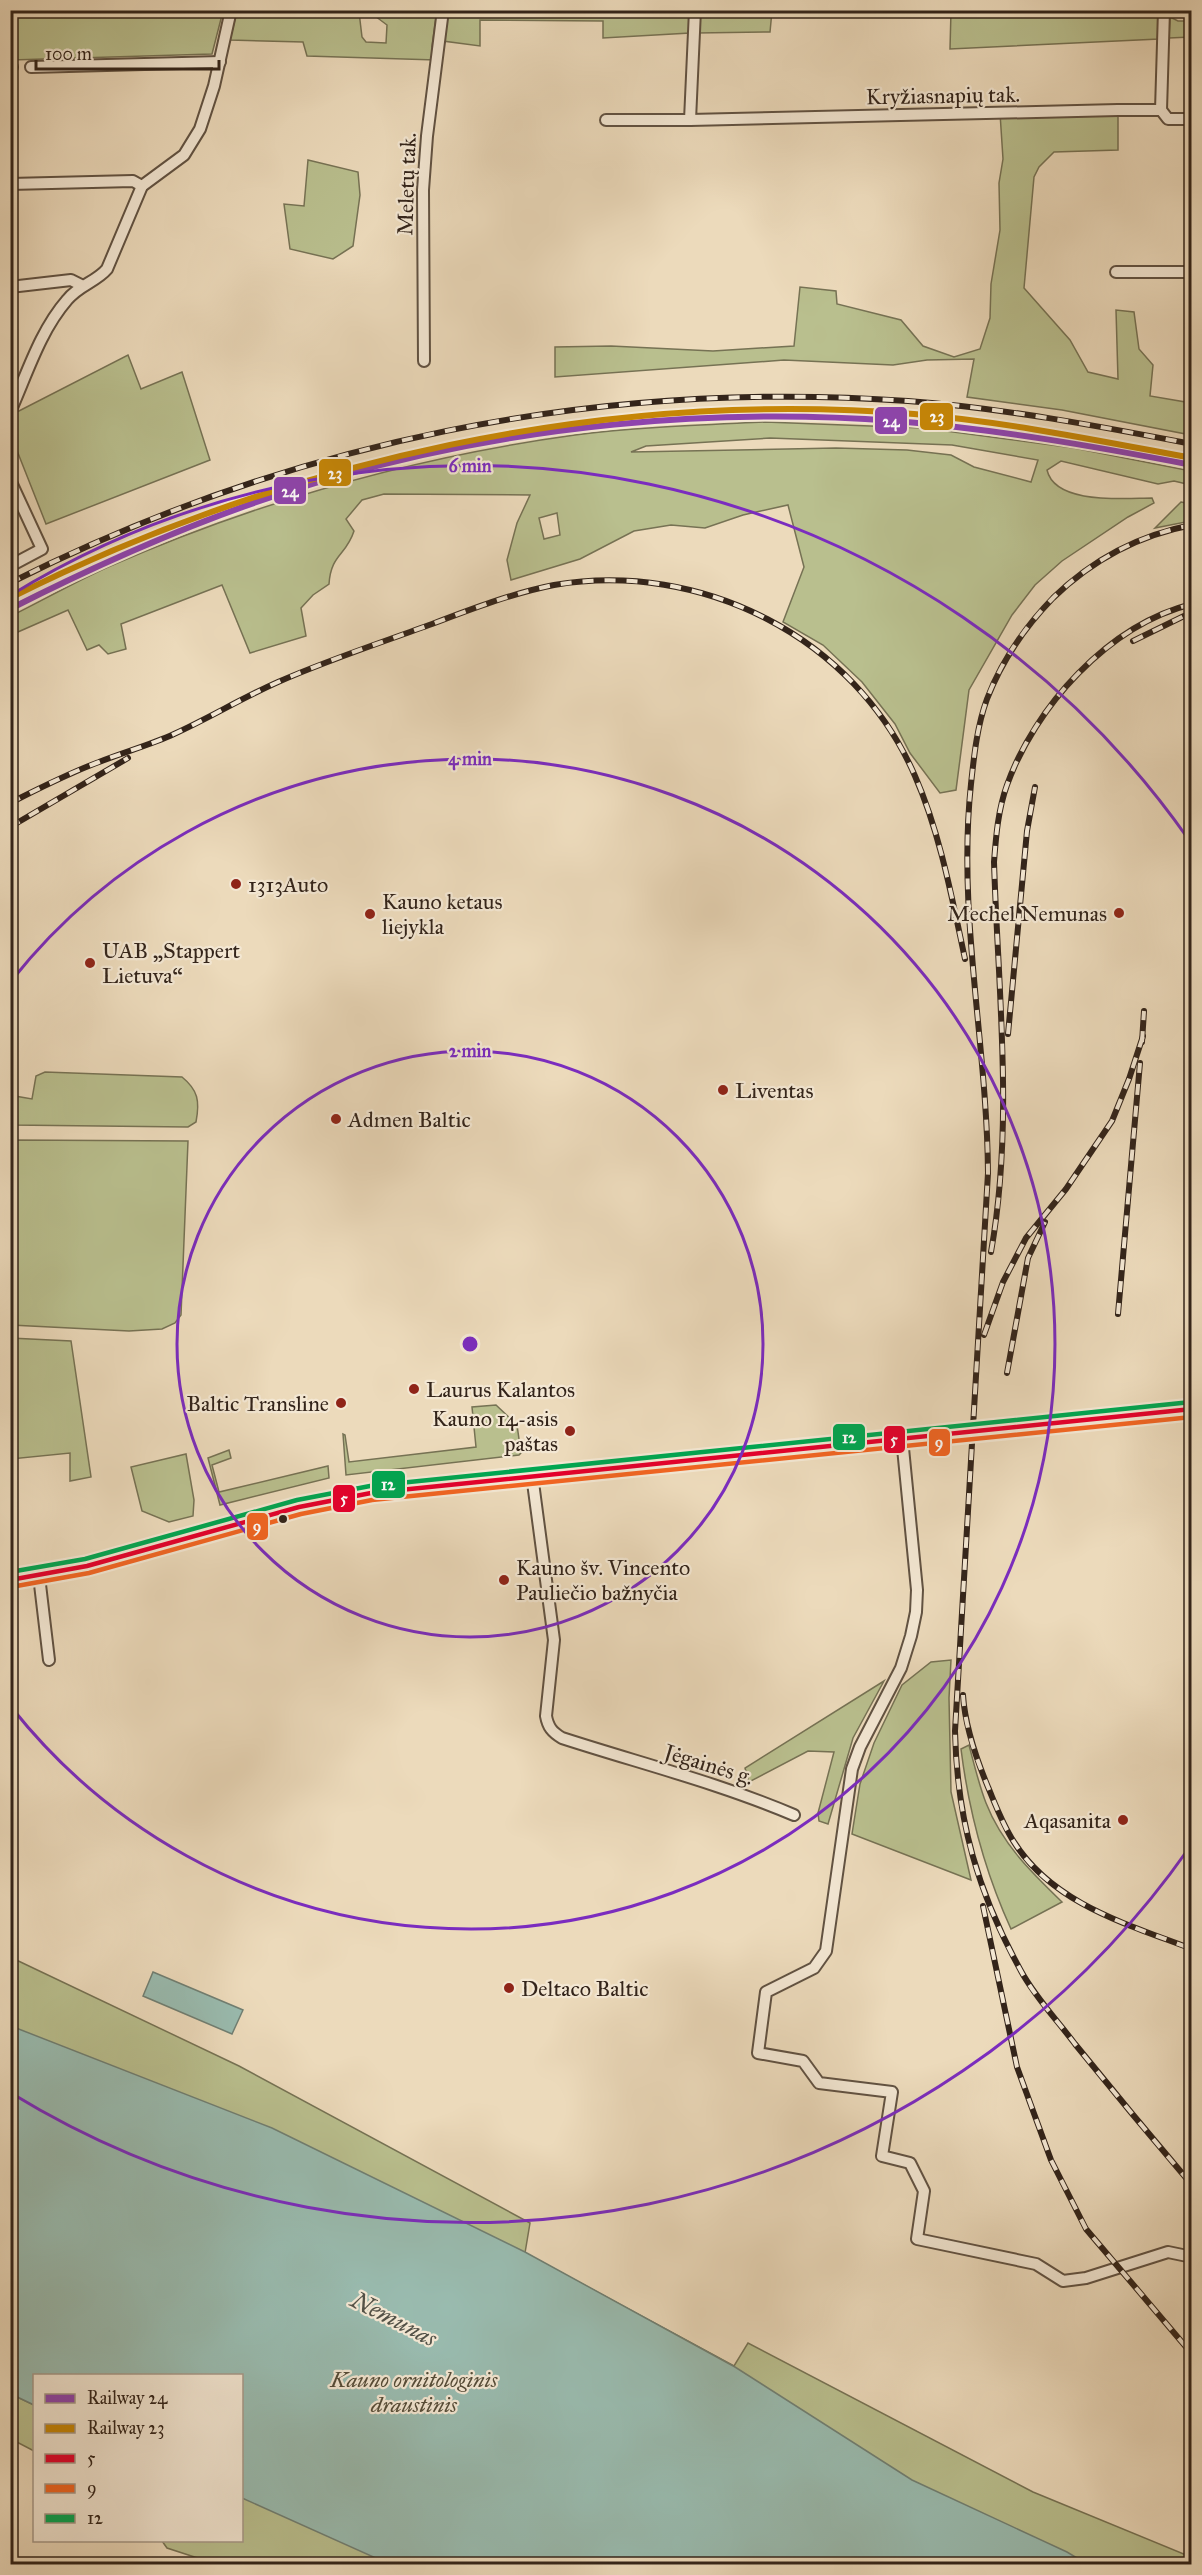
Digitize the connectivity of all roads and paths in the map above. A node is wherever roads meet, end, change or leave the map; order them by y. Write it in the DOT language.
graph roads {
  1 [pos="231,10"];
  2 [pos="443,10"];
  3 [pos="695,10"];
  4 [pos="1164,10"];
  5 [pos="219,62"];
  6 [pos="31,67"];
  7 [pos="1161,110"];
  8 [pos="1191,119"];
  9 [pos="606,120"];
  10 [pos="690,120"];
  11 [pos="10,184"];
  12 [pos="142,186"];
  13 [pos="1116,272"];
  14 [pos="1191,272"];
  15 [pos="81,285"];
  16 [pos="10,287"];
  17 [pos="424,361"];
  18 [pos="10,412"];
  19 [pos="10,480"];
  20 [pos="10,566"];
  21 [pos="1191,1409"];
  22 [pos="902,1438"];
  23 [pos="532,1475"];
  24 [pos="39,1576"];
  25 [pos="10,1580"];
  26 [pos="49,1660"];
  27 [pos="794,1815"];
  28 [pos="1191,2257"];
  1 -- 5 [label="street"];
  2 -- 17 [label="street, Meletų tak."];
  3 -- 10 [label="street"];
  4 -- 7 [label="street"];
  5 -- 6 [label="street"];
  5 -- 12 [label="street"];
  7 -- 8 [label="street, Kryžiasnapių tak."];
  7 -- 10 [label="street, Kryžiasnapių tak."];
  9 -- 10 [label="street, Kryžiasnapių tak."];
  11 -- 12 [label="street"];
  12 -- 15 [label="street"];
  13 -- 14 [label="street"];
  15 -- 16 [label="street"];
  15 -- 18 [label="street"];
  19 -- 20 [label="street"];
  21 -- 22 [label="main road"];
  22 -- 23 [label="main road"];
  22 -- 28 [label="street"];
  23 -- 24 [label="main road"];
  23 -- 27 [label="street, Jėgainės g."];
  24 -- 25 [label="main road"];
  24 -- 26 [label="street"];
}
